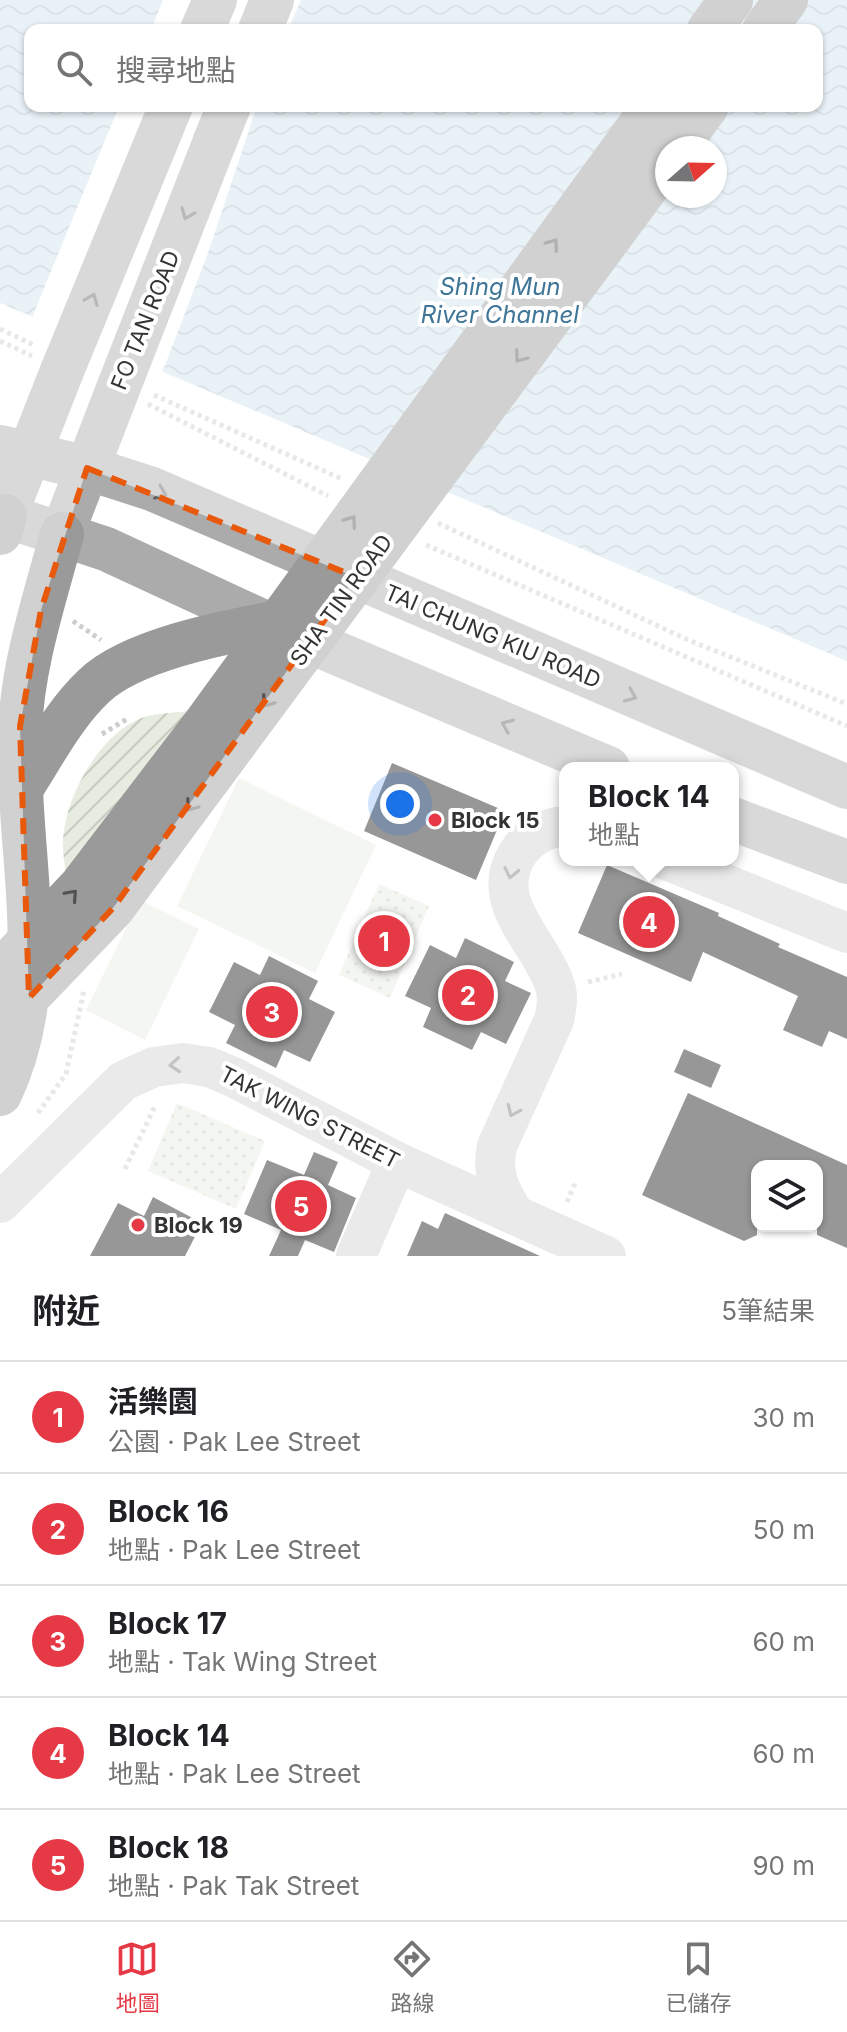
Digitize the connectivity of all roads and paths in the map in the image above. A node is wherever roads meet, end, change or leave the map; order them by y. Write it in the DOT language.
graph roads {
  1 [pos="215,0"];
  2 [pos="272,0"];
  3 [pos="731,0"];
  4 [pos="786,0"];
  5 [pos="205,24"];
  6 [pos="262,24"];
  7 [pos="713,24"];
  8 [pos="768,24"];
  9 [pos="168,112"];
  10 [pos="227,112"];
  11 [pos="650,112"];
  12 [pos="703,112"];
  13 [pos="685,136"];
  14 [pos="655,176"];
  15 [pos="0,341"];
  16 [pos="50,364"];
  17 [pos="127,397"];
  18 [pos="14,451"];
  19 [pos="87,468"];
  20 [pos="329,496"];
  21 [pos="2,521"];
  22 [pos="62,534"];
  23 [pos="413,539"];
  24 [pos="41,610"];
  25 [pos="268,624"];
  26 [pos="121,669"];
  27 [pos="127,719"];
  28 [pos="847,726"];
  29 [pos="111,727"];
  30 [pos="594,762"];
  31 [pos="847,787"];
  32 [pos="19,792"];
  33 [pos="739,821"];
  34 [pos="559,827"];
  35 [pos="847,862"];
  36 [pos="681,866"];
  37 [pos="847,933"];
  38 [pos="0,972"];
  39 [pos="622,974"];
  40 [pos="580,984"];
  41 [pos="0,1026"];
  42 [pos="0,1094"];
  43 [pos="158,1098"];
  44 [pos="397,1162"];
  45 [pos="125,1169"];
  46 [pos="576,1181"];
  47 [pos="0,1203"];
  48 [pos="565,1208"];
  49 [pos="515,1215"];
  50 [pos="588,1252"];
  51 [pos="356,1256"];
  1 -- 5 [label="main road"];
  2 -- 6 [label="main road"];
  3 -- 7 [label="highway"];
  4 -- 8 [label="highway"];
  16 -- 9 [label="main road, one-way, bridge"];
  10 -- 17 [label="main road, FO TAN ROAD, one-way, bridge"];
  38 -- 11 [label="highway, SHA TIN ROAD, one-way, bridge"];
  12 -- 13 [label="highway"];
  14 -- 41 [label="highway, SHA TIN ROAD, one-way, bridge"];
  15 -- 16 [label="path"];
  16 -- 18 [label="main road"];
  17 -- 19 [label="main road, FO TAN ROAD"];
  17 -- 20 [label="path"];
  18 -- 19 [label="main road, TAI CHUNG KIU ROAD"];
  18 -- 21 [label="main road"];
  19 -- 22 [label="main road, FO TAN ROAD"];
  19 -- 31 [label="main road, TAI CHUNG KIU ROAD, one-way"];
  21 -- 22 [label="main road"];
  22 -- 24 [label="highway"];
  22 -- 25 [label="main road"];
  23 -- 28 [label="path"];
  24 -- 26 [label="path"];
  24 -- 32 [label="highway"];
  25 -- 26 [label="highway"];
  30 -- 25 [label="main road, one-way"];
  26 -- 32 [label="highway"];
  27 -- 29 [label="path"];
  32 -- 42 [label="highway"];
  33 -- 35 [label="main road"];
  34 -- 49 [label="street, one-way"];
  36 -- 37 [label="street"];
  39 -- 40 [label="path"];
  43 -- 45 [label="path"];
  44 -- 47 [label="street, TAK WING STREET, one-way"];
  44 -- 49 [label="street, TAK WING STREET"];
  44 -- 51 [label="street"];
  46 -- 48 [label="path"];
  49 -- 50 [label="street, TAK WING STREET"];
}
